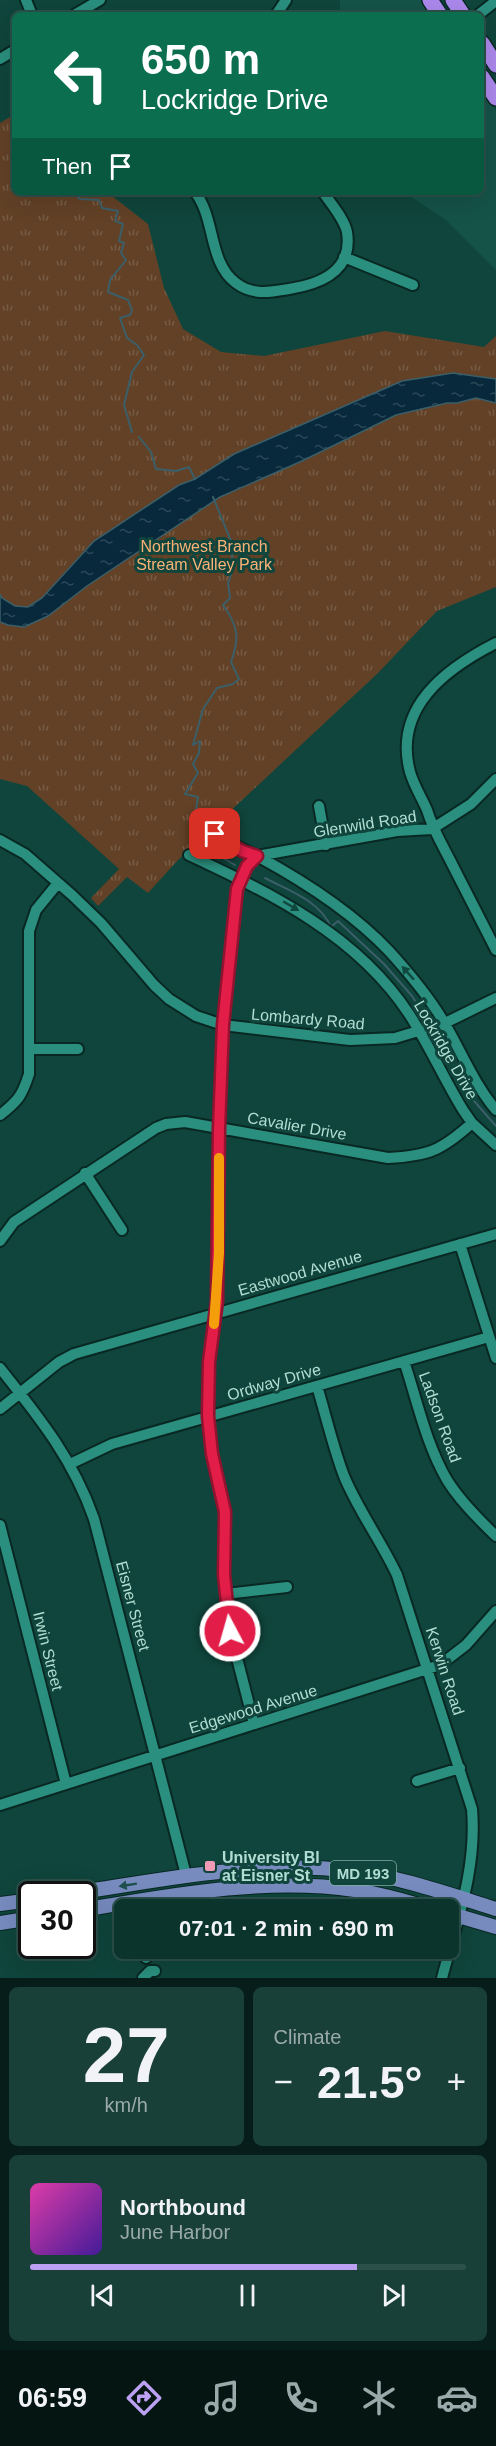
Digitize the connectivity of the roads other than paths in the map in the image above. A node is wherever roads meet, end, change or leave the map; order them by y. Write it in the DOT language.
graph roads {
  1 [pos="100,0"];
  2 [pos="496,1"];
  3 [pos="79,12"];
  4 [pos="482,12"];
  5 [pos="484,46"];
  6 [pos="496,65"];
  7 [pos="484,80"];
  8 [pos="496,98"];
  9 [pos="198,195"];
  10 [pos="325,195"];
  11 [pos="344,257"];
  12 [pos="413,285"];
  13 [pos="496,643"];
  14 [pos="496,779"];
  15 [pos="319,806"];
  16 [pos="432,829"];
  17 [pos="215,834"];
  18 [pos="0,840"];
  19 [pos="326,845"];
  20 [pos="189,855"];
  21 [pos="257,856"];
  22 [pos="239,879"];
  23 [pos="58,883"];
  24 [pos="496,950"];
  25 [pos="496,998"];
  26 [pos="445,1023"];
  27 [pos="223,1025"];
  28 [pos="419,1031"];
  29 [pos="29,1049"];
  30 [pos="78,1049"];
  31 [pos="496,1110"];
  32 [pos="0,1115"];
  33 [pos="472,1123"];
  34 [pos="219,1128"];
  35 [pos="496,1145"];
  36 [pos="85,1173"];
  37 [pos="122,1230"];
  38 [pos="496,1234"];
  39 [pos="0,1240"];
  40 [pos="460,1244"];
  41 [pos="215,1313"];
  42 [pos="489,1337"];
  43 [pos="496,1358"];
  44 [pos="404,1361"];
  45 [pos="0,1368"];
  46 [pos="316,1386"];
  47 [pos="20,1392"];
  48 [pos="0,1409"];
  49 [pos="208,1416"];
  50 [pos="70,1464"];
  51 [pos="0,1525"];
  52 [pos="496,1536"];
  53 [pos="287,1587"];
  54 [pos="226,1594"];
  55 [pos="496,1611"];
  56 [pos="429,1669"];
  57 [pos="254,1724"];
  58 [pos="156,1755"];
  59 [pos="460,1768"];
  60 [pos="417,1781"];
  61 [pos="66,1784"];
  62 [pos="0,1805"];
  63 [pos="186,1875"];
  64 [pos="96,1889"];
  65 [pos="185,1895"];
  66 [pos="170,1899"];
  67 [pos="390,1899"];
  68 [pos="463,1899"];
  69 [pos="18,1902"];
  70 [pos="0,1904"];
  71 [pos="459,1905"];
  72 [pos="114,1908"];
  73 [pos="96,1909"];
  74 [pos="496,1909"];
  75 [pos="459,1917"];
  76 [pos="18,1920"];
  77 [pos="0,1923"];
  78 [pos="496,1928"];
  79 [pos="445,1959"];
  80 [pos="155,1971"];
  81 [pos="143,1978"];
  82 [pos="442,1978"];
  1 -- 3 [label="street"];
  2 -- 4 [label="street"];
  5 -- 6 [label="highway"];
  7 -- 8 [label="highway"];
  9 -- 11 [label="street"];
  10 -- 11 [label="street"];
  11 -- 12 [label="street"];
  13 -- 16 [label="street"];
  14 -- 16 [label="street, Glenwild Road"];
  15 -- 19 [label="street"];
  16 -- 19 [label="street, Glenwild Road"];
  16 -- 24 [label="street"];
  17 -- 21 [label="street, Lockridge Drive"];
  18 -- 23 [label="street, Lombardy Road"];
  19 -- 21 [label="street, Glenwild Road"];
  20 -- 22 [label="street, Lockridge Drive"];
  21 -- 22 [label="street"];
  26 -- 21 [label="street, Lockridge Drive, one-way"];
  22 -- 27 [label="street"];
  22 -- 28 [label="street, Lockridge Drive, one-way"];
  23 -- 27 [label="street, Lombardy Road"];
  23 -- 29 [label="street"];
  25 -- 26 [label="street, Lombardy Road"];
  26 -- 28 [label="street, Lombardy Road"];
  26 -- 31 [label="street, Lockridge Drive"];
  27 -- 28 [label="street, Lombardy Road"];
  27 -- 34 [label="street"];
  28 -- 33 [label="street, Lockridge Drive"];
  29 -- 30 [label="street"];
  29 -- 32 [label="street"];
  33 -- 34 [label="street, Cavalier Drive"];
  33 -- 35 [label="street, Lockridge Drive"];
  34 -- 36 [label="street, Cavalier Drive"];
  34 -- 41 [label="street"];
  36 -- 37 [label="street"];
  36 -- 39 [label="street, Cavalier Drive"];
  38 -- 40 [label="street, Eastwood Avenue"];
  40 -- 41 [label="street, Eastwood Avenue"];
  40 -- 42 [label="street"];
  41 -- 47 [label="street, Eastwood Avenue"];
  41 -- 49 [label="street"];
  42 -- 43 [label="street"];
  42 -- 44 [label="street, Ordway Drive"];
  44 -- 46 [label="street, Ordway Drive"];
  44 -- 52 [label="street, Ladson Road"];
  45 -- 47 [label="street, Eisner Street"];
  46 -- 49 [label="street, Ordway Drive"];
  46 -- 56 [label="street, Kerwin Road"];
  47 -- 48 [label="street"];
  47 -- 50 [label="street, Eisner Street"];
  49 -- 50 [label="street, Ordway Drive"];
  49 -- 54 [label="street"];
  50 -- 58 [label="street, Eisner Street"];
  51 -- 61 [label="street, Irwin Street"];
  53 -- 54 [label="street"];
  54 -- 57 [label="street"];
  55 -- 56 [label="street, Edgewood Avenue"];
  56 -- 57 [label="street, Edgewood Avenue"];
  56 -- 59 [label="street, Kerwin Road"];
  57 -- 58 [label="street, Edgewood Avenue"];
  58 -- 61 [label="street, Edgewood Avenue"];
  58 -- 63 [label="street, Eisner Street"];
  59 -- 60 [label="street"];
  59 -- 68 [label="street, Kerwin Road"];
  61 -- 62 [label="street, Edgewood Avenue"];
  63 -- 64 [label="main road, MD 193, one-way"];
  63 -- 65 [label="main road"];
  63 -- 68 [label="main road, MD 193"];
  65 -- 66 [label="main road, MD 193"];
  65 -- 67 [label="main road, MD 193"];
  68 -- 71 [label="street, Kerwin Road"];
  68 -- 74 [label="main road, MD 193"];
  69 -- 70 [label="main road"];
  72 -- 73 [label="main road, MD 193"];
  75 -- 78 [label="main road"];
  76 -- 77 [label="main road"];
  79 -- 82 [label="street, Kerwin Road"];
  80 -- 81 [label="street"];
}
